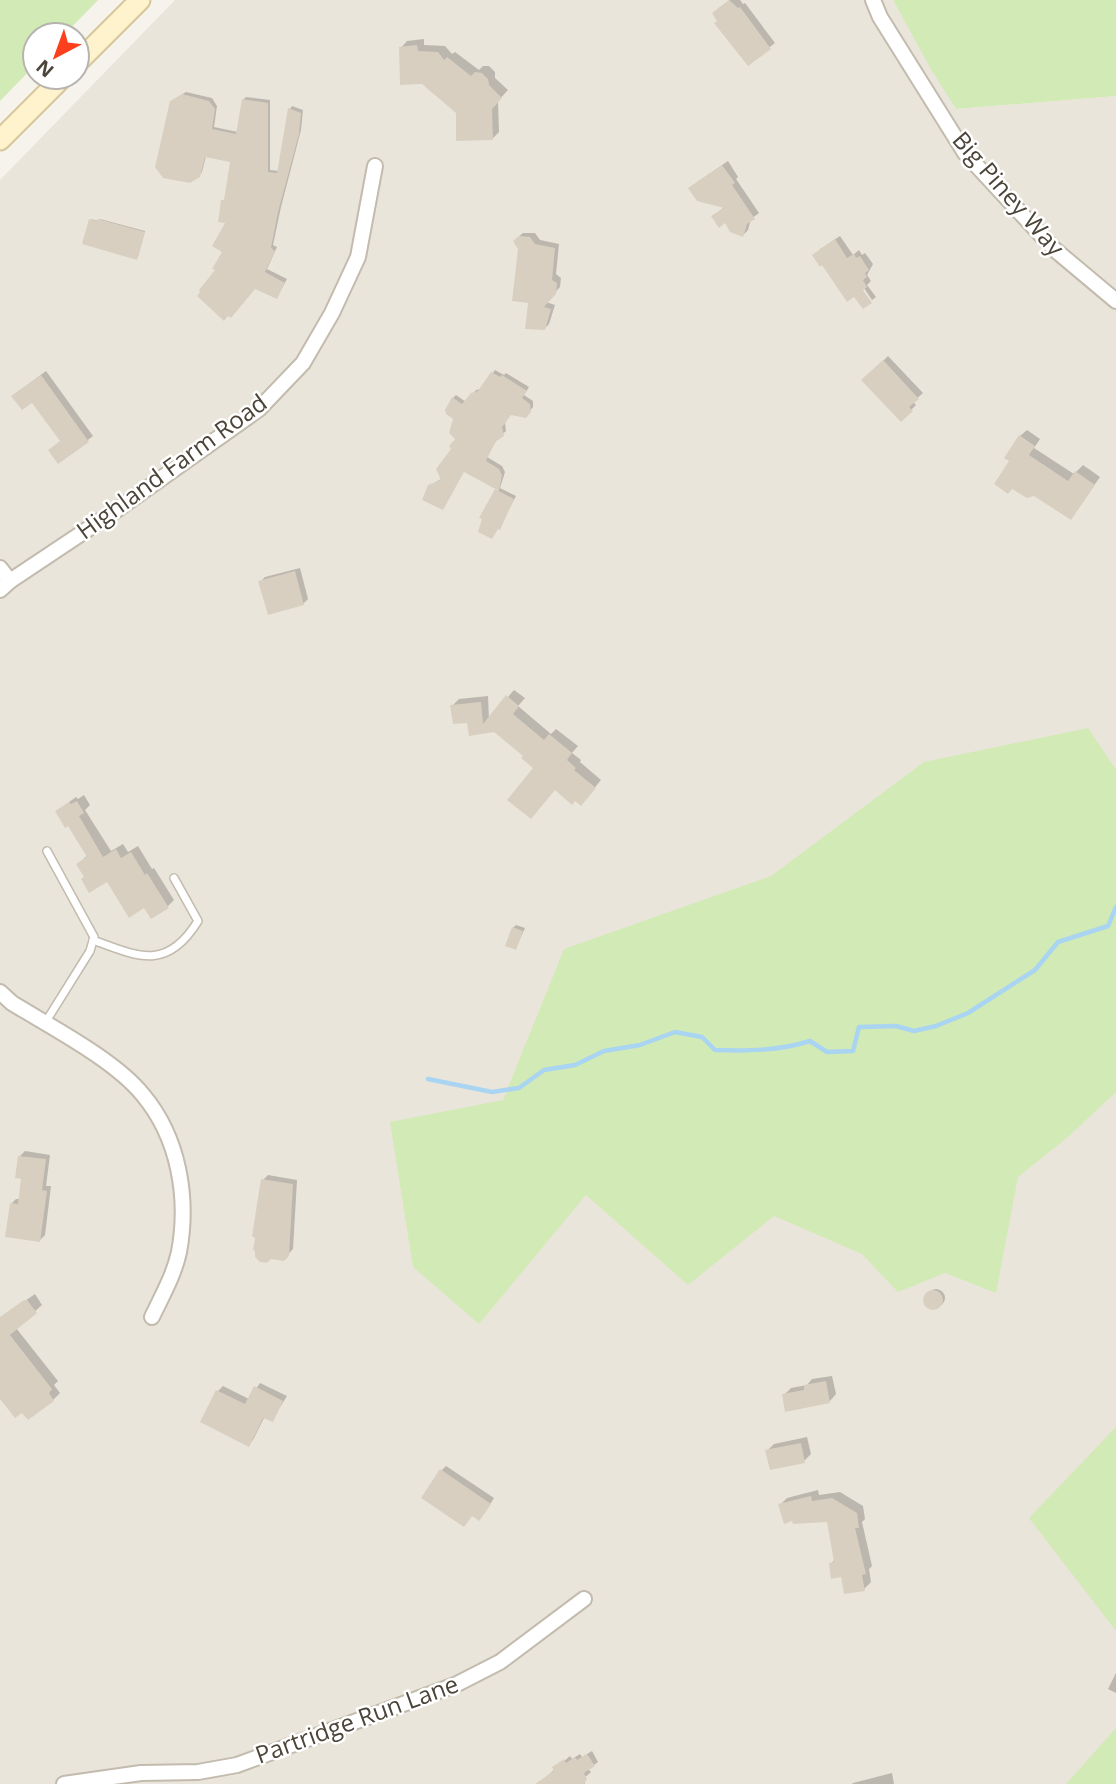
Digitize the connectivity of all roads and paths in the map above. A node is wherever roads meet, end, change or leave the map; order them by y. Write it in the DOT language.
graph roads {
  1 [pos="140,0"];
  2 [pos="873,0"];
  3 [pos="91,49"];
  4 [pos="49,91"];
  5 [pos="0,140"];
  6 [pos="375,166"];
  7 [pos="1116,301"];
  8 [pos="0,568"];
  9 [pos="5,586"];
  10 [pos="47,851"];
  11 [pos="174,878"];
  12 [pos="93,940"];
  13 [pos="0,992"];
  14 [pos="45,1023"];
  15 [pos="152,1317"];
  16 [pos="584,1599"];
  17 [pos="64,1784"];
  1 -- 3 [label="main road"];
  2 -- 7 [label="street, Big Piney Way"];
  4 -- 5 [label="main road"];
  6 -- 9 [label="street, Highland Farm Road"];
  8 -- 9 [label="street"];
  10 -- 12 [label="lane"];
  11 -- 12 [label="lane"];
  12 -- 14 [label="lane"];
  13 -- 14 [label="street"];
  14 -- 15 [label="street"];
  16 -- 17 [label="street, Partridge Run Lane"];
}
